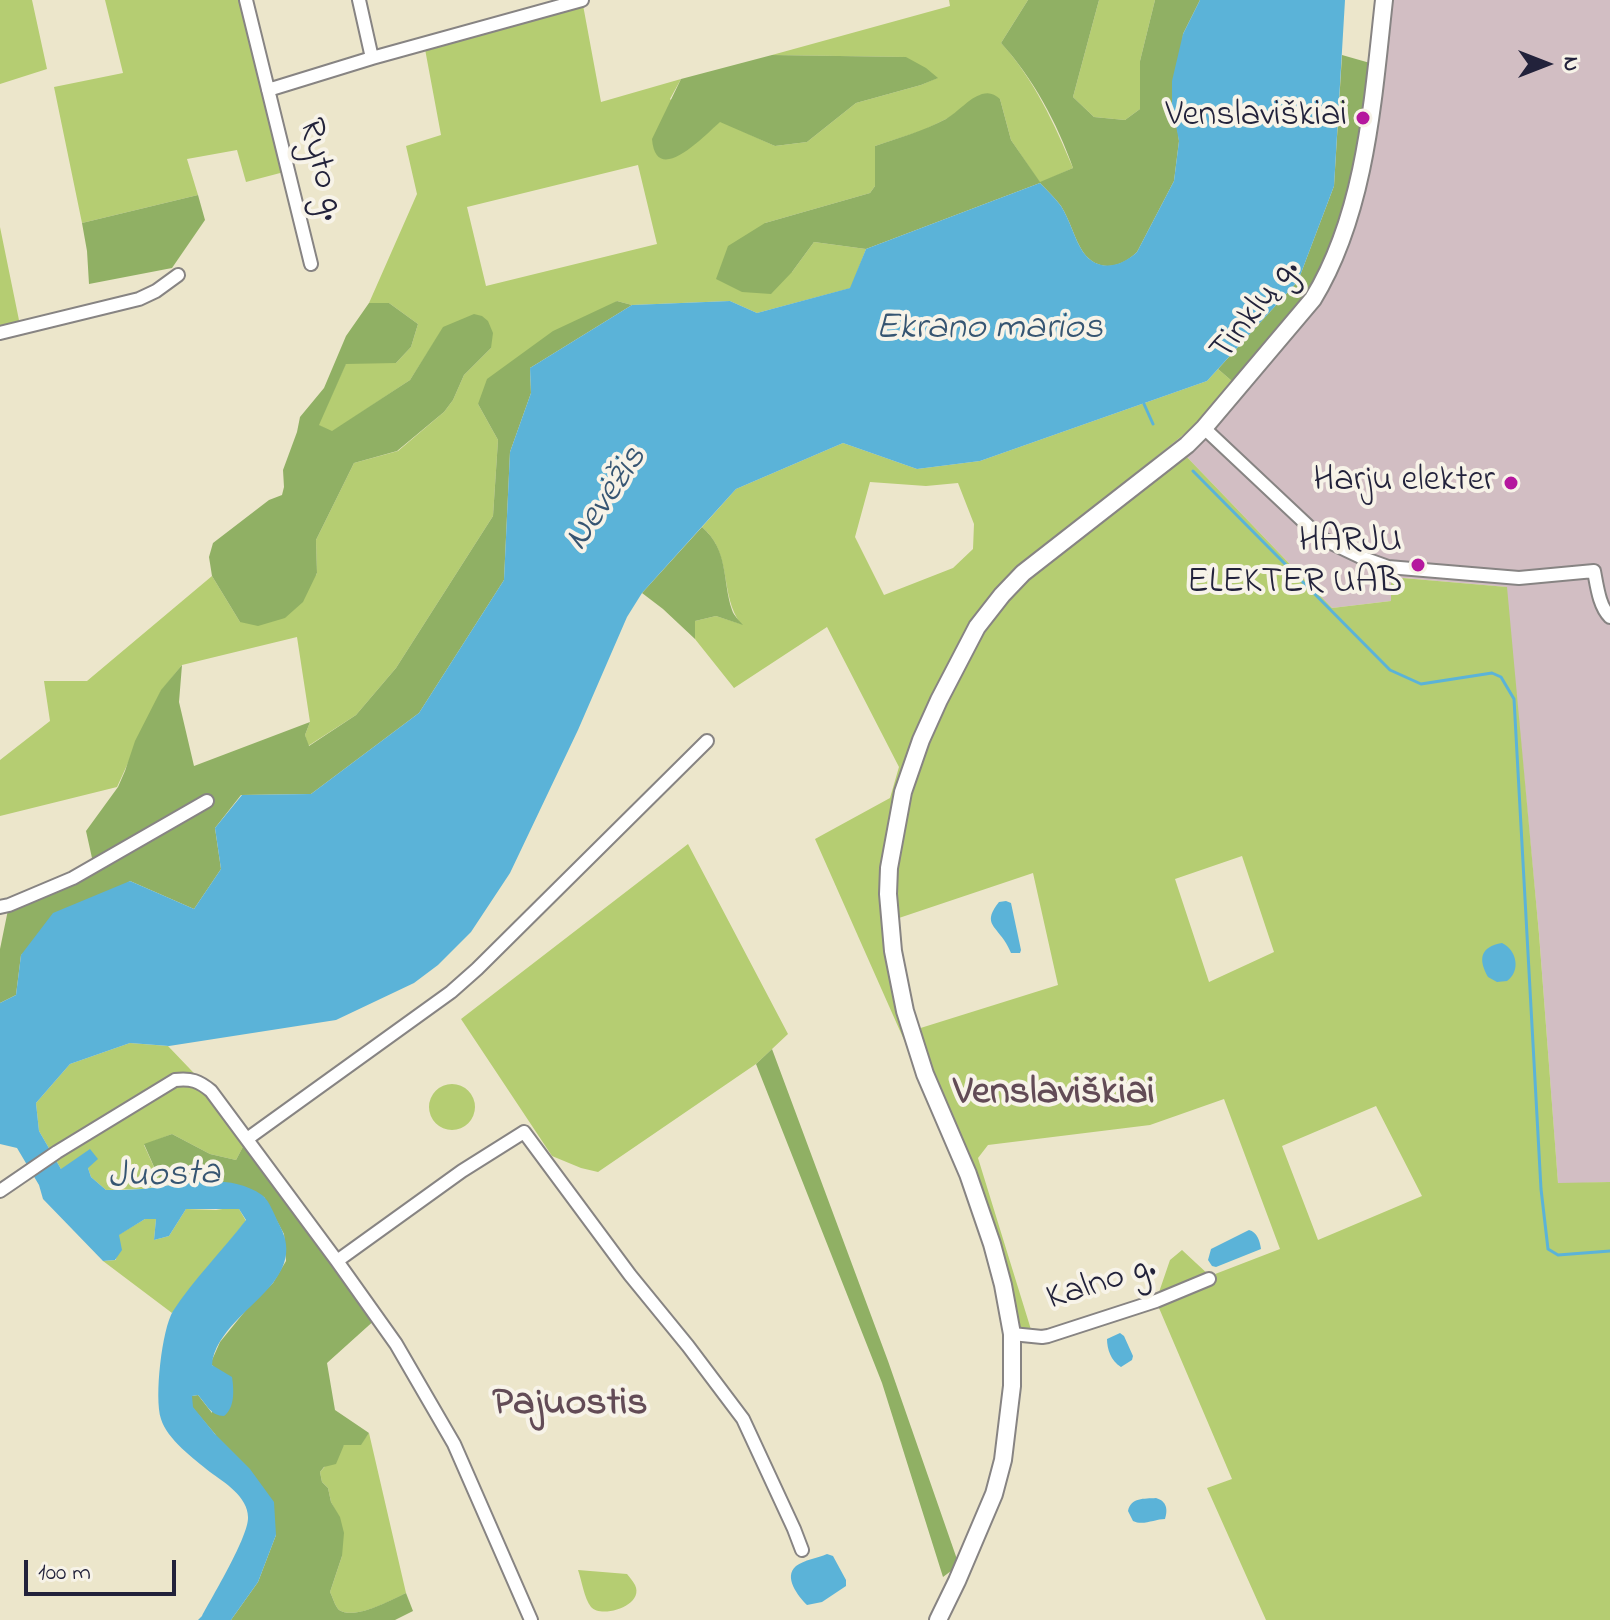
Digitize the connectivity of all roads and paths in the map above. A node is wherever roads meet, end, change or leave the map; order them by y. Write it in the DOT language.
graph roads {
  1 [pos="246,0"];
  2 [pos="359,0"];
  3 [pos="582,0"];
  4 [pos="1384,0"];
  5 [pos="372,58"];
  6 [pos="268,90"];
  7 [pos="311,264"];
  8 [pos="178,275"];
  9 [pos="0,333"];
  10 [pos="1204,428"];
  11 [pos="1610,617"];
  12 [pos="707,741"];
  13 [pos="207,801"];
  14 [pos="0,907"];
  15 [pos="247,1139"];
  16 [pos="0,1191"];
  17 [pos="337,1261"];
  18 [pos="1209,1279"];
  19 [pos="1012,1334"];
  20 [pos="802,1550"];
  21 [pos="531,1620"];
  22 [pos="938,1620"];
  1 -- 6 [label="street, Ryto g."];
  2 -- 5 [label="street"];
  3 -- 5 [label="street, Ryto g."];
  4 -- 10 [label="main road, Tinklų g."];
  5 -- 6 [label="street, Ryto g."];
  6 -- 7 [label="street, Ryto g."];
  8 -- 9 [label="street"];
  10 -- 11 [label="street"];
  10 -- 19 [label="main road, Tinklų g."];
  12 -- 15 [label="street"];
  13 -- 14 [label="street"];
  15 -- 16 [label="street"];
  15 -- 17 [label="street"];
  17 -- 20 [label="street"];
  17 -- 21 [label="street"];
  18 -- 19 [label="street, Kalno g."];
  19 -- 22 [label="main road, Tinklų g."];
}
